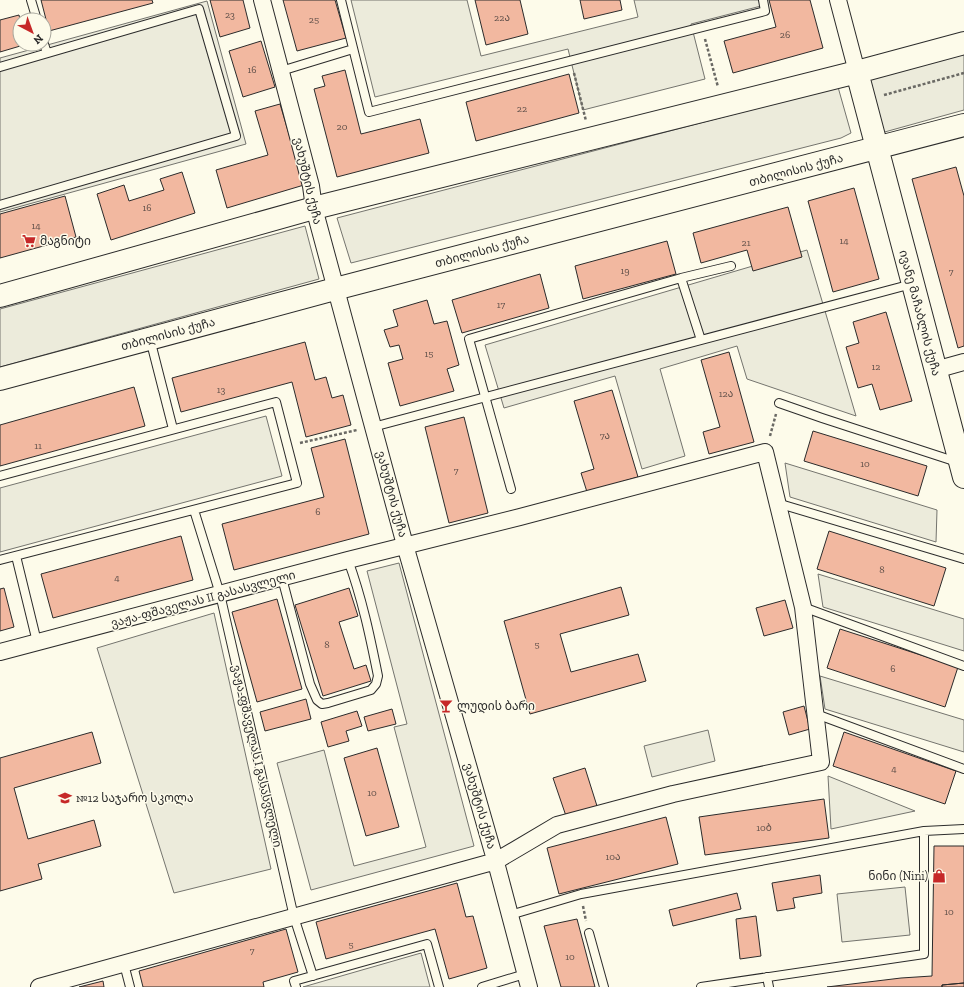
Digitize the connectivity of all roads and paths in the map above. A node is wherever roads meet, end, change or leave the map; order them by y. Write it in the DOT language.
graph roads {
  1 [pos="31,0"];
  2 [pos="262,0"];
  3 [pos="341,0"];
  4 [pos="763,0"];
  5 [pos="838,0"];
  6 [pos="35,12"];
  7 [pos="702,27"];
  8 [pos="964,43"];
  9 [pos="353,49"];
  10 [pos="47,53"];
  11 [pos="571,61"];
  12 [pos="0,67"];
  13 [pos="281,71"];
  14 [pos="857,72"];
  15 [pos="964,73"];
  16 [pos="864,100"];
  17 [pos="723,106"];
  18 [pos="964,126"];
  19 [pos="591,139"];
  20 [pos="877,149"];
  21 [pos="0,205"];
  22 [pos="314,208"];
  23 [pos="731,266"];
  24 [pos="681,278"];
  25 [pos="912,284"];
  26 [pos="336,289"];
  27 [pos="0,296"];
  28 [pos="150,338"];
  29 [pos="701,340"];
  30 [pos="964,362"];
  31 [pos="935,370"];
  32 [pos="0,379"];
  33 [pos="485,397"];
  34 [pos="779,403"];
  35 [pos="373,427"];
  36 [pos="173,429"];
  37 [pos="288,446"];
  38 [pos="765,452"];
  39 [pos="962,470"];
  40 [pos="0,476"];
  41 [pos="511,489"];
  42 [pos="777,503"];
  43 [pos="194,510"];
  44 [pos="406,545"];
  45 [pos="16,556"];
  46 [pos="964,559"];
  47 [pos="0,560"];
  48 [pos="348,560"];
  49 [pos="282,578"];
  50 [pos="220,594"];
  51 [pos="803,607"];
  52 [pos="37,642"];
  53 [pos="0,652"];
  54 [pos="964,666"];
  55 [pos="816,714"];
  56 [pos="964,769"];
  57 [pos="964,829"];
  58 [pos="924,831"];
  59 [pos="496,862"];
  60 [pos="581,894"];
  61 [pos="510,915"];
  62 [pos="294,917"];
  63 [pos="589,933"];
  64 [pos="124,964"];
  65 [pos="313,976"];
  66 [pos="767,977"];
  67 [pos="527,980"];
  68 [pos="39,987"];
  69 [pos="130,987"];
  70 [pos="296,987"];
  71 [pos="439,987"];
  72 [pos="482,987"];
  73 [pos="604,987"];
  74 [pos="701,987"];
  75 [pos="769,987"];
  1 -- 6 [label="lane"];
  2 -- 13 [label="street, ვახუშტის ქუჩა"];
  3 -- 9 [label="lane"];
  4 -- 7 [label="lane"];
  5 -- 14 [label="street"];
  7 -- 11 [label="lane"];
  7 -- 17 [label="path"];
  8 -- 14 [label="main road"];
  9 -- 11 [label="lane"];
  9 -- 13 [label="lane"];
  10 -- 12 [label="lane"];
  10 -- 21 [label="lane"];
  11 -- 19 [label="path"];
  13 -- 22 [label="street, ვახუშტის ქუჩა"];
  14 -- 16 [label="main road, ივანე მაჩაბლის ქუჩა"];
  14 -- 17 [label="main road"];
  15 -- 16 [label="path"];
  16 -- 20 [label="main road, ივანე მაჩაბლის ქუჩა"];
  17 -- 19 [label="main road"];
  18 -- 20 [label="main road, თბილისის ქუჩა"];
  19 -- 22 [label="main road"];
  20 -- 25 [label="main road, ივანე მაჩაბლის ქუჩა"];
  20 -- 26 [label="main road, თბილისის ქუჩა"];
  22 -- 26 [label="street, ვახუშტის ქუჩა"];
  22 -- 27 [label="main road"];
  23 -- 24 [label="lane"];
  24 -- 29 [label="lane"];
  24 -- 33 [label="lane"];
  25 -- 29 [label="lane"];
  25 -- 31 [label="main road, ივანე მაჩაბლის ქუჩა"];
  26 -- 28 [label="main road, თბილისის ქუჩა"];
  26 -- 35 [label="street, ვახუშტის ქუჩა"];
  28 -- 32 [label="main road, თბილისის ქუჩა"];
  28 -- 36 [label="lane"];
  29 -- 33 [label="lane"];
  30 -- 31 [label="street"];
  31 -- 39 [label="main road, ივანე მაჩაბლის ქუჩა"];
  33 -- 35 [label="lane"];
  33 -- 41 [label="lane"];
  34 -- 38 [label="path"];
  34 -- 39 [label="lane"];
  35 -- 37 [label="path"];
  35 -- 44 [label="street, ვახუშტის ქუჩა"];
  36 -- 37 [label="lane"];
  36 -- 40 [label="lane"];
  37 -- 43 [label="lane"];
  38 -- 42 [label="street"];
  38 -- 44 [label="street, ვაჟა-ფშაველას II გასასვლელი"];
  42 -- 46 [label="lane"];
  42 -- 51 [label="street"];
  43 -- 45 [label="lane"];
  43 -- 50 [label="lane, ვაჟა-ფშაველას I გასასვლელი"];
  44 -- 48 [label="street, ვაჟა-ფშაველას II გასასვლელი"];
  44 -- 59 [label="street, ვახუშტის ქუჩა"];
  45 -- 47 [label="lane"];
  45 -- 52 [label="lane"];
  48 -- 49 [label="street, ვაჟა-ფშაველას II გასასვლელი"];
  48 -- 49 [label="lane"];
  49 -- 50 [label="street, ვაჟა-ფშაველას II გასასვლელი"];
  50 -- 52 [label="street, ვაჟა-ფშაველას II გასასვლელი"];
  50 -- 62 [label="lane, ვაჟა-ფშაველას I გასასვლელი"];
  51 -- 54 [label="lane"];
  51 -- 55 [label="street"];
  52 -- 53 [label="street, ვაჟა-ფშაველას II გასასვლელი"];
  55 -- 56 [label="lane"];
  55 -- 59 [label="street"];
  57 -- 58 [label="lane"];
  58 -- 60 [label="lane"];
  58 -- 66 [label="lane"];
  59 -- 61 [label="street, ვახუშტის ქუჩა"];
  59 -- 62 [label="street"];
  60 -- 61 [label="lane"];
  60 -- 63 [label="path"];
  61 -- 67 [label="street, ვახუშტის ქუჩა"];
  62 -- 64 [label="street"];
  62 -- 65 [label="lane, ვაჟა-ფშაველას I გასასვლელი"];
  63 -- 73 [label="lane"];
  64 -- 68 [label="street"];
  64 -- 69 [label="lane"];
  65 -- 70 [label="lane"];
  65 -- 71 [label="lane"];
  66 -- 74 [label="lane"];
  66 -- 75 [label="lane"];
  67 -- 72 [label="lane"];
}
